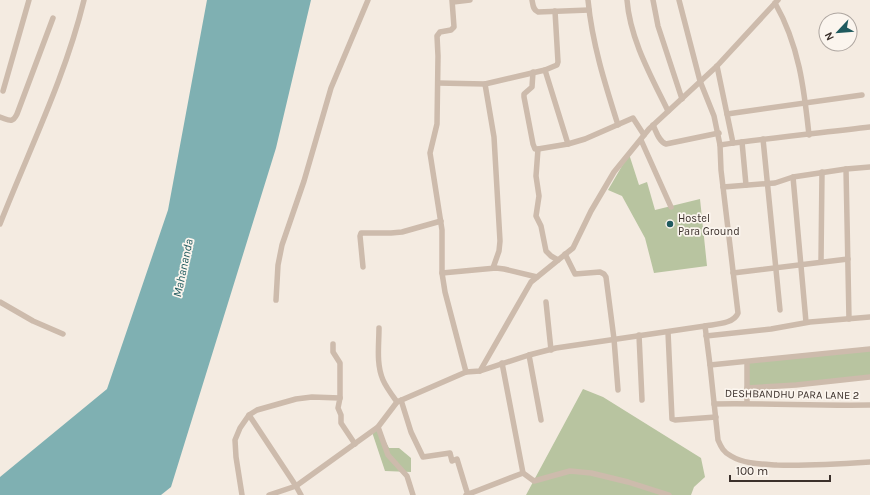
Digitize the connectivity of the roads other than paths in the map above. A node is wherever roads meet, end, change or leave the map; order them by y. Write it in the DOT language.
graph roads {
  1 [pos="29,0"];
  2 [pos="84,0"];
  3 [pos="368,0"];
  4 [pos="470,0"];
  5 [pos="532,0"];
  6 [pos="588,0"];
  7 [pos="627,0"];
  8 [pos="653,0"];
  9 [pos="679,0"];
  10 [pos="453,1"];
  11 [pos="776,2"];
  12 [pos="589,10"];
  13 [pos="555,11"];
  14 [pos="53,18"];
  15 [pos="717,66"];
  16 [pos="545,70"];
  17 [pos="533,72"];
  18 [pos="700,81"];
  19 [pos="438,83"];
  20 [pos="485,84"];
  21 [pos="3,91"];
  22 [pos="862,95"];
  23 [pos="682,99"];
  24 [pos="806,102"];
  25 [pos="668,111"];
  26 [pos="727,114"];
  27 [pos="0,117"];
  28 [pos="618,125"];
  29 [pos="653,125"];
  30 [pos="870,127"];
  31 [pos="719,133"];
  32 [pos="809,135"];
  33 [pos="642,138"];
  34 [pos="763,138"];
  35 [pos="742,142"];
  36 [pos="733,143"];
  37 [pos="568,144"];
  38 [pos="720,145"];
  39 [pos="538,149"];
  40 [pos="870,167"];
  41 [pos="846,169"];
  42 [pos="822,172"];
  43 [pos="793,177"];
  44 [pos="768,184"];
  45 [pos="746,185"];
  46 [pos="723,187"];
  47 [pos="671,207"];
  48 [pos="441,221"];
  49 [pos="0,224"];
  50 [pos="565,254"];
  51 [pos="848,259"];
  52 [pos="558,260"];
  53 [pos="822,262"];
  54 [pos="801,264"];
  55 [pos="362,267"];
  56 [pos="493,268"];
  57 [pos="775,268"];
  58 [pos="442,273"];
  59 [pos="733,273"];
  60 [pos="537,277"];
  61 [pos="276,300"];
  62 [pos="0,302"];
  63 [pos="546,302"];
  64 [pos="780,310"];
  65 [pos="870,317"];
  66 [pos="848,319"];
  67 [pos="806,322"];
  68 [pos="705,326"];
  69 [pos="380,328"];
  70 [pos="668,332"];
  71 [pos="63,334"];
  72 [pos="639,335"];
  73 [pos="706,336"];
  74 [pos="614,339"];
  75 [pos="333,344"];
  76 [pos="870,349"];
  77 [pos="551,350"];
  78 [pos="529,355"];
  79 [pos="747,362"];
  80 [pos="502,364"];
  81 [pos="710,365"];
  82 [pos="480,371"];
  83 [pos="466,372"];
  84 [pos="870,377"];
  85 [pos="747,388"];
  86 [pos="618,390"];
  87 [pos="340,398"];
  88 [pos="642,400"];
  89 [pos="399,401"];
  90 [pos="747,403"];
  91 [pos="714,404"];
  92 [pos="870,405"];
  93 [pos="249,416"];
  94 [pos="716,417"];
  95 [pos="541,420"];
  96 [pos="378,427"];
  97 [pos="355,444"];
  98 [pos="870,462"];
  99 [pos="524,473"];
  100 [pos="296,486"];
  101 [pos="242,495"];
  102 [pos="269,495"];
  103 [pos="301,495"];
  104 [pos="413,495"];
  105 [pos="467,495"];
  106 [pos="669,495"];
  1 -- 21 [label="street"];
  2 -- 49 [label="street"];
  3 -- 61 [label="street"];
  4 -- 10 [label="street"];
  5 -- 13 [label="street"];
  6 -- 12 [label="street"];
  7 -- 25 [label="street"];
  8 -- 23 [label="street"];
  9 -- 18 [label="street"];
  10 -- 19 [label="street"];
  11 -- 15 [label="street"];
  11 -- 24 [label="street"];
  12 -- 13 [label="street"];
  12 -- 28 [label="street"];
  13 -- 16 [label="street"];
  14 -- 27 [label="street"];
  15 -- 18 [label="street"];
  15 -- 26 [label="street"];
  16 -- 17 [label="street"];
  16 -- 37 [label="street"];
  17 -- 20 [label="street"];
  17 -- 39 [label="street"];
  18 -- 23 [label="street"];
  18 -- 31 [label="street"];
  19 -- 20 [label="street"];
  19 -- 48 [label="street"];
  20 -- 56 [label="street"];
  22 -- 24 [label="street"];
  23 -- 25 [label="street"];
  24 -- 26 [label="street"];
  24 -- 32 [label="street"];
  25 -- 29 [label="street"];
  26 -- 36 [label="street"];
  28 -- 33 [label="street"];
  28 -- 37 [label="street"];
  29 -- 31 [label="street"];
  29 -- 33 [label="street"];
  30 -- 32 [label="street"];
  31 -- 38 [label="street"];
  32 -- 34 [label="street"];
  33 -- 47 [label="street"];
  33 -- 50 [label="street"];
  34 -- 35 [label="street"];
  34 -- 44 [label="street"];
  35 -- 36 [label="street"];
  35 -- 45 [label="street"];
  36 -- 38 [label="street"];
  37 -- 39 [label="street"];
  38 -- 46 [label="street"];
  39 -- 52 [label="street"];
  40 -- 41 [label="street"];
  41 -- 42 [label="street"];
  41 -- 51 [label="street"];
  42 -- 43 [label="street"];
  42 -- 53 [label="street"];
  43 -- 44 [label="street"];
  43 -- 54 [label="street"];
  44 -- 45 [label="street"];
  44 -- 57 [label="street"];
  45 -- 46 [label="street"];
  46 -- 59 [label="street"];
  48 -- 55 [label="street"];
  48 -- 58 [label="street"];
  50 -- 52 [label="street"];
  50 -- 74 [label="street"];
  51 -- 53 [label="street"];
  51 -- 66 [label="street"];
  52 -- 60 [label="street"];
  53 -- 54 [label="street"];
  54 -- 57 [label="street"];
  54 -- 67 [label="street"];
  56 -- 58 [label="street"];
  56 -- 60 [label="street"];
  57 -- 59 [label="street"];
  57 -- 64 [label="street"];
  58 -- 83 [label="street"];
  59 -- 68 [label="street"];
  60 -- 82 [label="street"];
  62 -- 71 [label="street"];
  63 -- 77 [label="street"];
  65 -- 66 [label="street"];
  66 -- 67 [label="street"];
  67 -- 73 [label="street"];
  68 -- 70 [label="street"];
  68 -- 73 [label="street"];
  69 -- 89 [label="street"];
  70 -- 72 [label="street"];
  70 -- 94 [label="street"];
  72 -- 74 [label="street"];
  72 -- 88 [label="street"];
  73 -- 81 [label="street"];
  74 -- 77 [label="street"];
  74 -- 86 [label="street"];
  75 -- 87 [label="street"];
  76 -- 79 [label="street"];
  77 -- 78 [label="street"];
  78 -- 80 [label="street"];
  78 -- 95 [label="street"];
  79 -- 81 [label="street"];
  79 -- 85 [label="street"];
  80 -- 82 [label="street"];
  80 -- 99 [label="street"];
  81 -- 91 [label="street"];
  82 -- 83 [label="street"];
  83 -- 89 [label="street"];
  84 -- 85 [label="street"];
  85 -- 90 [label="street"];
  87 -- 93 [label="street"];
  87 -- 97 [label="street"];
  89 -- 96 [label="street"];
  89 -- 105 [label="street"];
  90 -- 91 [label="street, DESHBANDHU PARA LANE 2"];
  90 -- 92 [label="street, DESHBANDHU PARA LANE 2"];
  91 -- 94 [label="street"];
  93 -- 100 [label="street"];
  93 -- 101 [label="street"];
  94 -- 98 [label="street"];
  96 -- 97 [label="street"];
  96 -- 104 [label="street"];
  97 -- 100 [label="street"];
  99 -- 105 [label="street"];
  99 -- 106 [label="street"];
  100 -- 102 [label="street"];
  100 -- 103 [label="street"];
}
